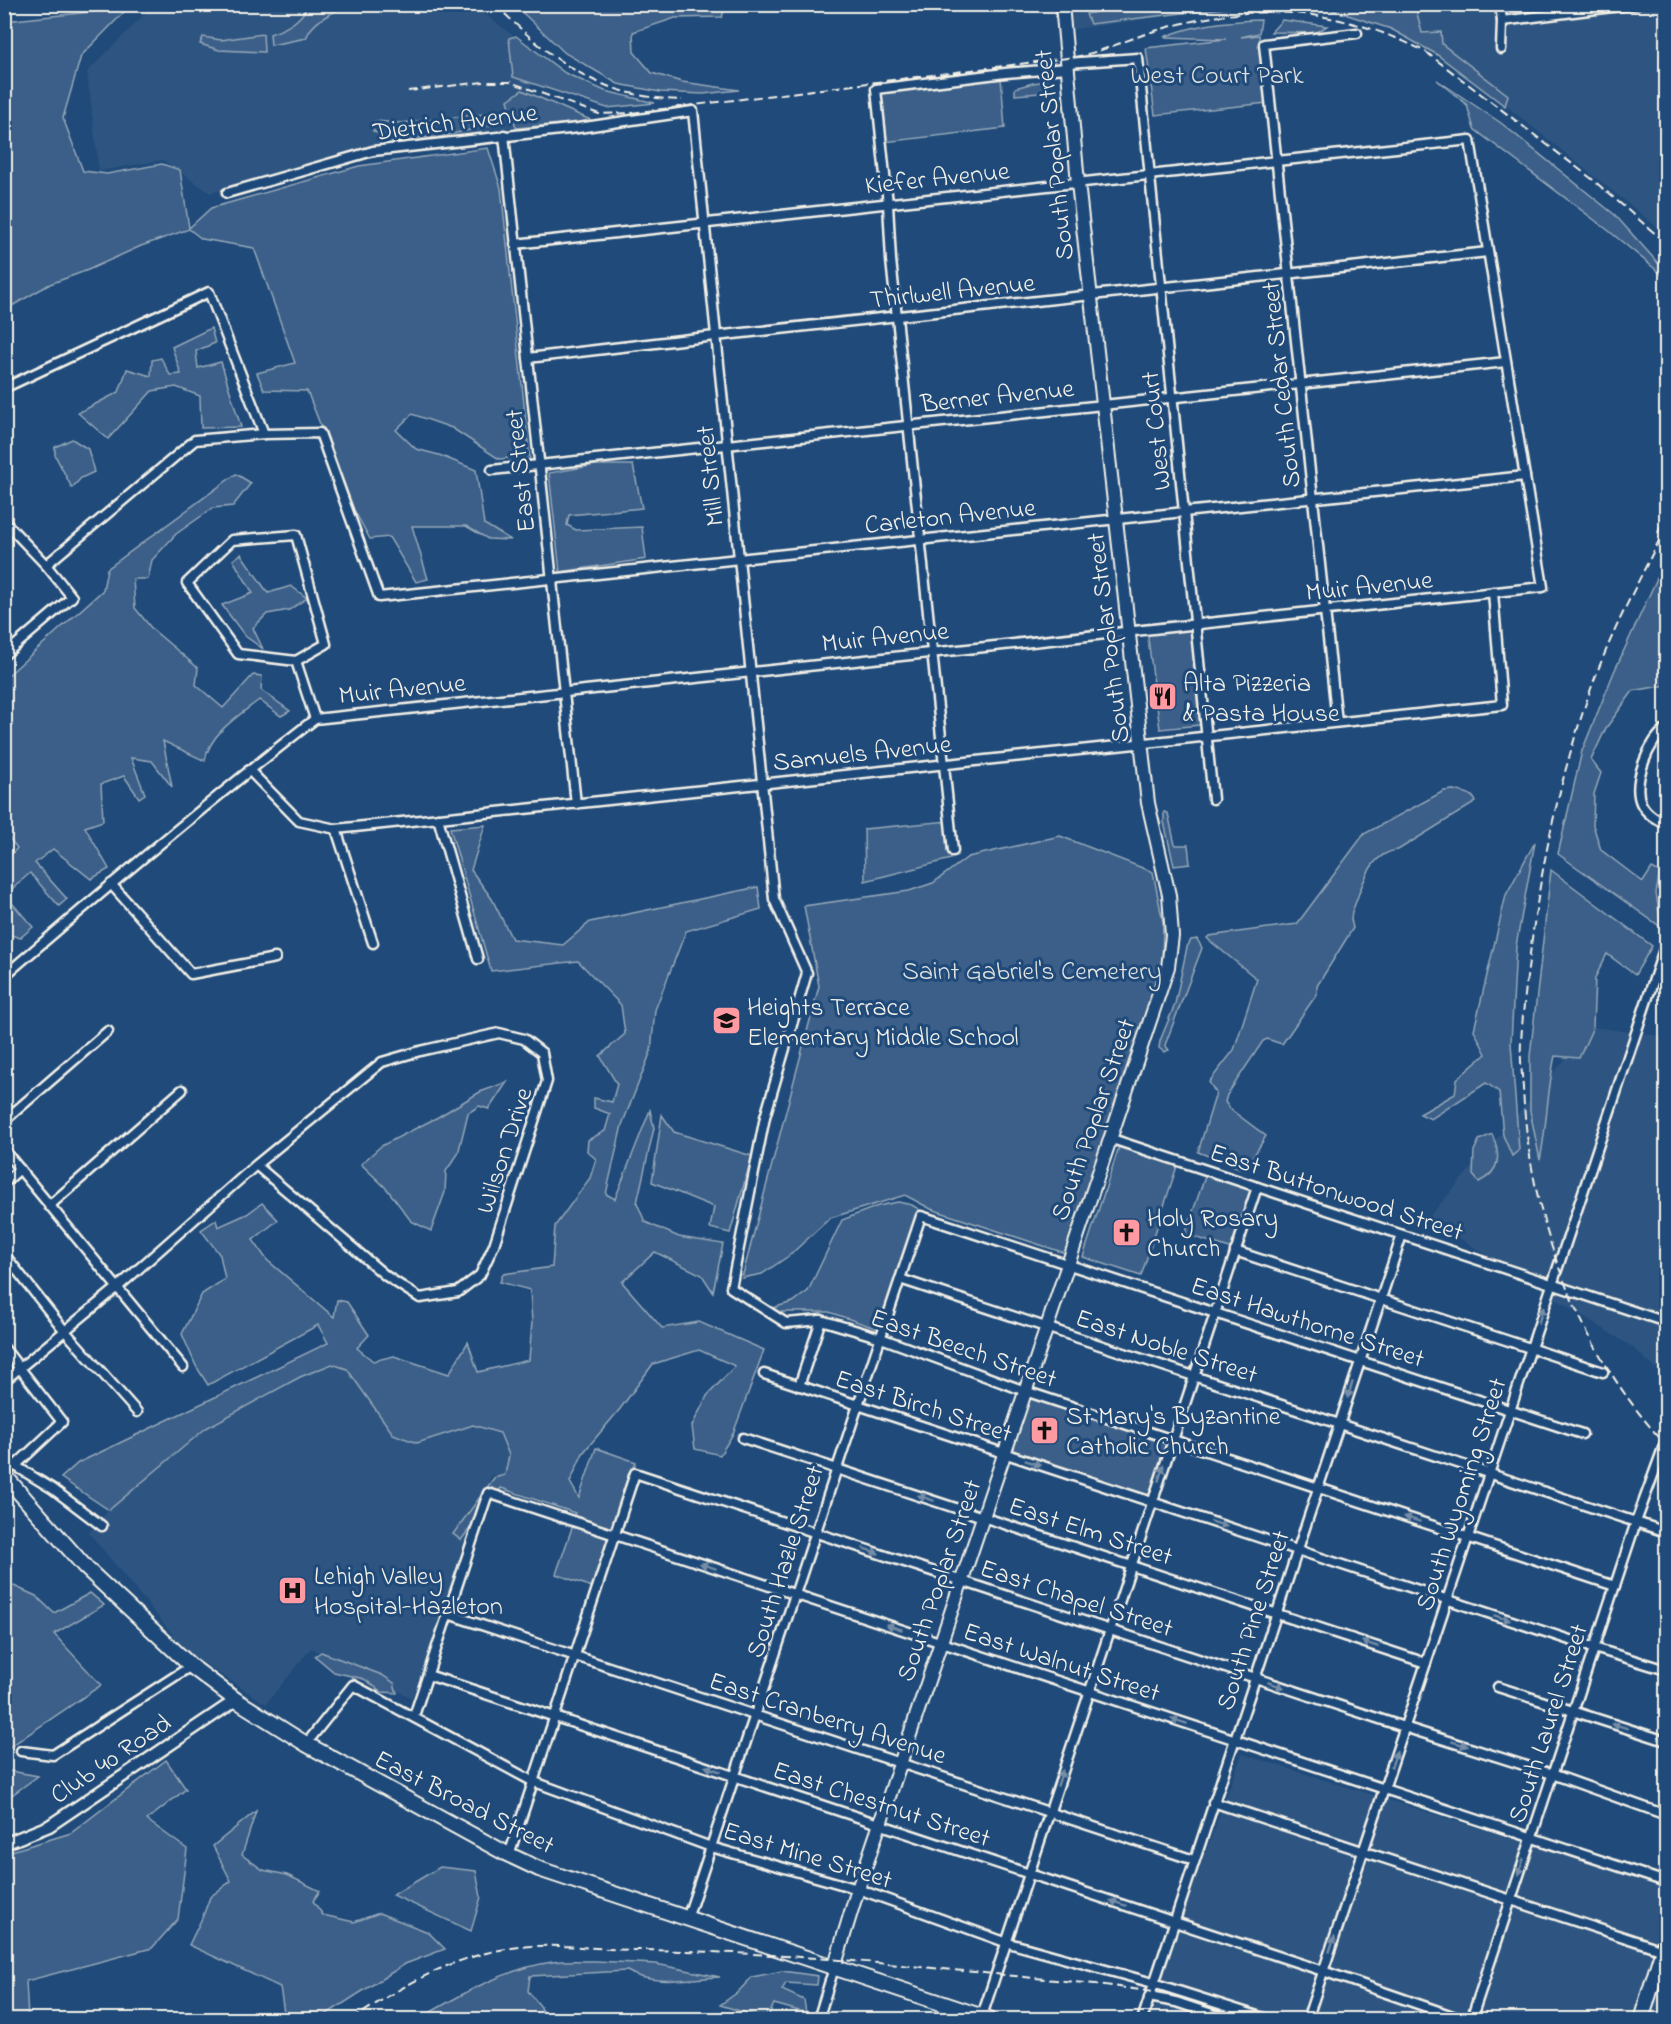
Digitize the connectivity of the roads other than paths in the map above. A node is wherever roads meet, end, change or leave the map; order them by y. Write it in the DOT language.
graph roads {
  1 [pos="1062,4"];
  2 [pos="1500,4"];
  3 [pos="1636,4"];
  4 [pos="1502,21"];
  5 [pos="1356,33"];
  6 [pos="1501,49"];
  7 [pos="1067,65"];
  8 [pos="693,111"];
  9 [pos="504,135"];
  10 [pos="1276,161"];
  11 [pos="1150,175"];
  12 [pos="1078,183"];
  13 [pos="226,193"];
  14 [pos="888,204"];
  15 [pos="704,224"];
  16 [pos="515,244"];
  17 [pos="1488,252"];
  18 [pos="1289,274"];
  19 [pos="1161,288"];
  20 [pos="1090,296"];
  21 [pos="897,317"];
  22 [pos="715,336"];
  23 [pos="528,358"];
  24 [pos="1506,362"];
  25 [pos="1300,384"];
  26 [pos="4,388"];
  27 [pos="1173,398"];
  28 [pos="1104,405"];
  29 [pos="909,426"];
  30 [pos="264,434"];
  31 [pos="726,445"];
  32 [pos="539,465"];
  33 [pos="492,470"];
  34 [pos="1525,476"];
  35 [pos="1313,498"];
  36 [pos="1184,512"];
  37 [pos="1116,519"];
  38 [pos="4,521"];
  39 [pos="921,539"];
  40 [pos="738,559"];
  41 [pos="46,565"];
  42 [pos="551,579"];
  43 [pos="1493,592"];
  44 [pos="1325,610"];
  45 [pos="1196,624"];
  46 [pos="1130,631"];
  47 [pos="933,652"];
  48 [pos="4,655"];
  49 [pos="296,661"];
  50 [pos="750,673"];
  51 [pos="564,692"];
  52 [pos="315,719"];
  53 [pos="1337,722"];
  54 [pos="1666,729"];
  55 [pos="1207,736"];
  56 [pos="1141,743"];
  57 [pos="945,764"];
  58 [pos="249,770"];
  59 [pos="761,784"];
  60 [pos="1213,799"];
  61 [pos="576,804"];
  62 [pos="438,818"];
  63 [pos="1666,824"];
  64 [pos="336,829"];
  65 [pos="953,851"];
  66 [pos="111,884"];
  67 [pos="373,943"];
  68 [pos="1666,943"];
  69 [pos="275,958"];
  70 [pos="478,959"];
  71 [pos="4,976"];
  72 [pos="108,1031"];
  73 [pos="182,1090"];
  74 [pos="4,1121"];
  75 [pos="1109,1138"];
  76 [pos="4,1150"];
  77 [pos="256,1165"];
  78 [pos="20,1169"];
  79 [pos="4,1183"];
  80 [pos="1257,1187"];
  81 [pos="49,1206"];
  82 [pos="921,1216"];
  83 [pos="1402,1235"];
  84 [pos="1235,1251"];
  85 [pos="4,1254"];
  86 [pos="1067,1264"];
  87 [pos="900,1279"];
  88 [pos="1552,1284"];
  89 [pos="118,1287"];
  90 [pos="1381,1299"];
  91 [pos="1215,1313"];
  92 [pos="821,1320"];
  93 [pos="1666,1322"];
  94 [pos="786,1323"];
  95 [pos="1046,1327"];
  96 [pos="64,1330"];
  97 [pos="881,1338"];
  98 [pos="4,1348"];
  99 [pos="1530,1348"];
  100 [pos="1360,1361"];
  101 [pos="183,1367"];
  102 [pos="20,1368"];
  103 [pos="1603,1372"];
  104 [pos="764,1374"];
  105 [pos="1194,1376"];
  106 [pos="4,1381"];
  107 [pos="799,1386"];
  108 [pos="1025,1391"];
  109 [pos="858,1406"];
  110 [pos="1510,1410"];
  111 [pos="136,1412"];
  112 [pos="1339,1424"];
  113 [pos="1582,1434"];
  114 [pos="743,1437"];
  115 [pos="1172,1440"];
  116 [pos="1666,1440"];
  117 [pos="1004,1454"];
  118 [pos="4,1459"];
  119 [pos="837,1468"];
  120 [pos="10,1471"];
  121 [pos="1489,1473"];
  122 [pos="1318,1488"];
  123 [pos="1152,1502"];
  124 [pos="983,1516"];
  125 [pos="1636,1522"];
  126 [pos="102,1526"];
  127 [pos="1666,1532"];
  128 [pos="816,1533"];
  129 [pos="614,1535"];
  130 [pos="1467,1538"];
  131 [pos="1297,1550"];
  132 [pos="1131,1565"];
  133 [pos="961,1581"];
  134 [pos="1615,1586"];
  135 [pos="795,1595"];
  136 [pos="1447,1600"];
  137 [pos="1276,1613"];
  138 [pos="448,1614"];
  139 [pos="1109,1630"];
  140 [pos="940,1642"];
  141 [pos="1594,1648"];
  142 [pos="574,1655"];
  143 [pos="1426,1663"];
  144 [pos="191,1666"];
  145 [pos="1666,1670"];
  146 [pos="428,1675"];
  147 [pos="1255,1678"];
  148 [pos="1498,1687"];
  149 [pos="1089,1692"];
  150 [pos="236,1700"];
  151 [pos="1573,1712"];
  152 [pos="755,1715"];
  153 [pos="414,1716"];
  154 [pos="554,1717"];
  155 [pos="1404,1727"];
  156 [pos="1234,1740"];
  157 [pos="1666,1741"];
  158 [pos="306,1744"];
  159 [pos="21,1751"];
  160 [pos="900,1763"];
  161 [pos="1552,1774"];
  162 [pos="735,1776"];
  163 [pos="532,1781"];
  164 [pos="1384,1789"];
  165 [pos="1214,1802"];
  166 [pos="1049,1812"];
  167 [pos="1666,1815"];
  168 [pos="879,1824"];
  169 [pos="1531,1838"];
  170 [pos="4,1844"];
  171 [pos="711,1847"];
  172 [pos="1363,1851"];
  173 [pos="508,1855"];
  174 [pos="1194,1860"];
  175 [pos="1028,1873"];
  176 [pos="1666,1882"];
  177 [pos="858,1889"];
  178 [pos="1510,1900"];
  179 [pos="687,1919"];
  180 [pos="1174,1921"];
  181 [pos="1005,1942"];
  182 [pos="1665,1944"];
  183 [pos="834,1968"];
  184 [pos="1323,1971"];
  185 [pos="1153,1983"];
  186 [pos="1149,1997"];
  187 [pos="985,2018"];
  188 [pos="818,2019"];
  189 [pos="1142,2019"];
  190 [pos="1230,2019"];
  191 [pos="1270,2019"];
  192 [pos="1307,2019"];
  193 [pos="1464,2019"];
  194 [pos="1471,2019"];
  195 [pos="1641,2019"];
  1 -- 7 [label="main road, South Poplar Street"];
  2 -- 4 [label="street"];
  3 -- 4 [label="street"];
  4 -- 6 [label="street"];
  5 -- 10 [label="street, South Cedar Street"];
  7 -- 11 [label="street, West Court"];
  7 -- 12 [label="main road, South Poplar Street"];
  7 -- 14 [label="street"];
  8 -- 9 [label="street, Dietrich Avenue"];
  8 -- 15 [label="street, Mill Street"];
  9 -- 13 [label="street, Dietrich Avenue"];
  9 -- 16 [label="street, East Street"];
  10 -- 11 [label="street, Kiefer Avenue"];
  10 -- 17 [label="street, Kiefer Avenue"];
  10 -- 18 [label="street, South Cedar Street"];
  11 -- 12 [label="street, Kiefer Avenue"];
  11 -- 19 [label="street, West Court"];
  12 -- 14 [label="street, Kiefer Avenue"];
  12 -- 20 [label="main road, South Poplar Street"];
  14 -- 15 [label="street, Kiefer Avenue"];
  14 -- 21 [label="street"];
  15 -- 16 [label="street, Kiefer Avenue"];
  15 -- 22 [label="street, Mill Street"];
  16 -- 23 [label="street, East Street"];
  17 -- 18 [label="street, Thirlwell Avenue"];
  17 -- 24 [label="street"];
  18 -- 19 [label="street, Thirlwell Avenue"];
  18 -- 25 [label="street, South Cedar Street"];
  19 -- 20 [label="street, Thirlwell Avenue"];
  19 -- 27 [label="street, West Court"];
  20 -- 21 [label="street, Thirlwell Avenue"];
  20 -- 28 [label="main road, South Poplar Street"];
  21 -- 22 [label="street, Thirlwell Avenue"];
  21 -- 29 [label="street"];
  22 -- 23 [label="street, Thirlwell Avenue"];
  22 -- 31 [label="street, Mill Street"];
  23 -- 32 [label="street, East Street"];
  24 -- 25 [label="street, Berner Avenue"];
  24 -- 34 [label="street"];
  25 -- 27 [label="street, Berner Avenue"];
  25 -- 35 [label="street, South Cedar Street"];
  26 -- 30 [label="street"];
  27 -- 28 [label="street, Berner Avenue"];
  27 -- 36 [label="street, West Court"];
  28 -- 29 [label="street, Berner Avenue"];
  28 -- 37 [label="main road, South Poplar Street"];
  29 -- 31 [label="street, Berner Avenue"];
  29 -- 39 [label="street"];
  30 -- 41 [label="street"];
  30 -- 42 [label="street, Carleton Avenue"];
  31 -- 32 [label="street, Berner Avenue"];
  31 -- 40 [label="street, Mill Street"];
  32 -- 33 [label="street, Berner Avenue"];
  32 -- 42 [label="street, East Street"];
  34 -- 35 [label="street, Carleton Avenue"];
  34 -- 43 [label="street, Muir Avenue"];
  35 -- 36 [label="street, Carleton Avenue"];
  35 -- 44 [label="street, South Cedar Street"];
  36 -- 37 [label="street, Carleton Avenue"];
  36 -- 45 [label="street, West Court"];
  37 -- 39 [label="street, Carleton Avenue"];
  37 -- 46 [label="main road, South Poplar Street"];
  38 -- 41 [label="street"];
  39 -- 40 [label="street, Carleton Avenue"];
  39 -- 47 [label="street"];
  40 -- 42 [label="street, Carleton Avenue"];
  40 -- 50 [label="street, Mill Street"];
  41 -- 48 [label="street"];
  42 -- 51 [label="street, East Street"];
  43 -- 44 [label="street, Muir Avenue"];
  43 -- 53 [label="street, Samuels Avenue"];
  44 -- 45 [label="street, Muir Avenue"];
  44 -- 53 [label="street, South Cedar Street"];
  45 -- 46 [label="street, Muir Avenue"];
  45 -- 55 [label="street, West Court"];
  46 -- 47 [label="street, Muir Avenue"];
  46 -- 56 [label="main road, South Poplar Street"];
  47 -- 50 [label="street, Muir Avenue"];
  47 -- 57 [label="street"];
  49 -- 49 [label="street"];
  49 -- 52 [label="street"];
  50 -- 51 [label="street, Muir Avenue"];
  50 -- 59 [label="street, Mill Street"];
  51 -- 52 [label="street, Muir Avenue"];
  51 -- 61 [label="street, East Street"];
  52 -- 58 [label="street, Muir Avenue"];
  53 -- 55 [label="street, Samuels Avenue"];
  54 -- 63 [label="street"];
  55 -- 56 [label="street, Samuels Avenue"];
  55 -- 60 [label="street, West Court"];
  56 -- 57 [label="street, Samuels Avenue"];
  56 -- 75 [label="main road, South Poplar Street"];
  57 -- 59 [label="street, Samuels Avenue"];
  57 -- 65 [label="street"];
  58 -- 64 [label="street, Samuels Avenue"];
  58 -- 66 [label="street, Muir Avenue"];
  59 -- 61 [label="street, Samuels Avenue"];
  59 -- 94 [label="street, Mill Street"];
  61 -- 62 [label="street, Samuels Avenue"];
  62 -- 64 [label="street, Samuels Avenue"];
  62 -- 70 [label="street"];
  64 -- 67 [label="street"];
  66 -- 69 [label="street"];
  66 -- 71 [label="street, Muir Avenue"];
  68 -- 88 [label="street, South Wyoming Street"];
  72 -- 74 [label="street"];
  73 -- 81 [label="street"];
  75 -- 80 [label="street, East Buttonwood Street"];
  75 -- 86 [label="main road, South Poplar Street"];
  76 -- 78 [label="street"];
  77 -- 77 [label="street, Wilson Drive"];
  77 -- 89 [label="street, Wilson Drive"];
  78 -- 79 [label="street"];
  78 -- 81 [label="street"];
  80 -- 83 [label="street, East Buttonwood Street"];
  80 -- 84 [label="street"];
  81 -- 89 [label="street"];
  82 -- 86 [label="street, East Hawthorne Street"];
  82 -- 87 [label="street, South Hazle Street"];
  83 -- 88 [label="street, East Buttonwood Street"];
  83 -- 90 [label="street, South Pine Street"];
  84 -- 90 [label="street"];
  84 -- 91 [label="street"];
  85 -- 96 [label="street"];
  86 -- 91 [label="street, East Hawthorne Street"];
  86 -- 95 [label="main road, South Poplar Street"];
  87 -- 95 [label="street, East Noble Street"];
  87 -- 97 [label="street, South Hazle Street"];
  88 -- 93 [label="street, East Buttonwood Street"];
  99 -- 88 [label="street, South Wyoming Street, one-way"];
  89 -- 96 [label="street, Wilson Drive"];
  89 -- 101 [label="street"];
  90 -- 99 [label="street"];
  90 -- 100 [label="street, South Pine Street"];
  91 -- 100 [label="street, East Hawthorne Street"];
  91 -- 105 [label="street"];
  92 -- 94 [label="street, East Beech Street"];
  92 -- 97 [label="street, East Beech Street"];
  92 -- 107 [label="street"];
  95 -- 105 [label="street, East Noble Street"];
  95 -- 108 [label="main road, South Poplar Street"];
  96 -- 102 [label="street, Wilson Drive"];
  96 -- 111 [label="street"];
  97 -- 108 [label="street, East Beech Street"];
  97 -- 109 [label="street, South Hazle Street"];
  98 -- 102 [label="street"];
  99 -- 103 [label="street"];
  99 -- 110 [label="street, South Wyoming Street"];
  100 -- 110 [label="street, East Hawthorne Street"];
  100 -- 112 [label="street, South Pine Street, one-way"];
  102 -- 106 [label="street, Wilson Drive"];
  102 -- 120 [label="street"];
  104 -- 107 [label="street, East Birch Street"];
  105 -- 112 [label="street, East Noble Street"];
  105 -- 115 [label="street"];
  107 -- 109 [label="street, East Birch Street"];
  108 -- 115 [label="street, East Beech Street"];
  108 -- 117 [label="main road, South Poplar Street"];
  109 -- 117 [label="street, East Birch Street"];
  109 -- 119 [label="street, South Hazle Street"];
  110 -- 113 [label="street, East Hawthorne Street"];
  110 -- 121 [label="street, South Wyoming Street"];
  112 -- 121 [label="street, East Noble Street"];
  112 -- 122 [label="street, South Pine Street"];
  114 -- 119 [label="street, East Elm Street"];
  115 -- 122 [label="street, East Beech Street"];
  123 -- 115 [label="street, one-way"];
  116 -- 125 [label="street, South Laurel Street"];
  117 -- 123 [label="street, East Birch Street, one-way"];
  117 -- 124 [label="main road, South Poplar Street"];
  118 -- 120 [label="street"];
  124 -- 119 [label="street, East Elm Street, one-way"];
  119 -- 128 [label="street, South Hazle Street"];
  120 -- 126 [label="street"];
  120 -- 144 [label="highway, East Broad Street"];
  121 -- 125 [label="street, East Noble Street"];
  121 -- 130 [label="street, South Wyoming Street"];
  130 -- 122 [label="street, East Beech Street, one-way"];
  122 -- 131 [label="street, South Pine Street"];
  123 -- 131 [label="street, East Birch Street, one-way"];
  123 -- 132 [label="street"];
  124 -- 132 [label="street, East Elm Street"];
  124 -- 133 [label="main road, South Poplar Street"];
  125 -- 127 [label="street, East Noble Street"];
  125 -- 134 [label="street, South Laurel Street"];
  128 -- 129 [label="street, East Chapel Street"];
  128 -- 133 [label="street, East Chapel Street, one-way"];
  128 -- 135 [label="street, South Hazle Street"];
  135 -- 129 [label="street, East Walnut Street, one-way"];
  129 -- 138 [label="street, East Walnut Street"];
  129 -- 142 [label="street"];
  130 -- 134 [label="street, East Beech Street"];
  130 -- 136 [label="street, South Wyoming Street"];
  131 -- 136 [label="street, East Birch Street"];
  131 -- 137 [label="street, South Pine Street"];
  132 -- 137 [label="street, East Elm Street"];
  132 -- 139 [label="street"];
  133 -- 139 [label="street, East Chapel Street"];
  133 -- 140 [label="main road, South Poplar Street"];
  134 -- 141 [label="street, South Laurel Street"];
  140 -- 135 [label="street, East Walnut Street, one-way"];
  135 -- 152 [label="street, South Hazle Street"];
  136 -- 141 [label="street, East Birch Street, one-way"];
  136 -- 143 [label="street, South Wyoming Street"];
  143 -- 137 [label="street, East Elm Street, one-way"];
  137 -- 147 [label="street, South Pine Street"];
  138 -- 142 [label="street, East Cranberry Avenue"];
  138 -- 146 [label="street"];
  139 -- 147 [label="street, East Chapel Street"];
  139 -- 149 [label="street"];
  140 -- 149 [label="street, East Walnut Street"];
  140 -- 160 [label="main road, South Poplar Street"];
  141 -- 145 [label="street, East Birch Street"];
  141 -- 151 [label="street, South Laurel Street"];
  142 -- 152 [label="street, East Cranberry Avenue"];
  142 -- 154 [label="street"];
  143 -- 155 [label="street, South Wyoming Street"];
  144 -- 150 [label="highway, East Broad Street"];
  144 -- 159 [label="street"];
  146 -- 153 [label="street"];
  146 -- 154 [label="street, East Chestnut Street"];
  147 -- 155 [label="street, East Chapel Street, one-way"];
  147 -- 156 [label="street, South Pine Street"];
  148 -- 151 [label="street"];
  156 -- 149 [label="street, East Walnut Street, one-way"];
  166 -- 149 [label="street, one-way"];
  150 -- 158 [label="highway, East Broad Street"];
  150 -- 170 [label="street, Club 40 Road"];
  157 -- 151 [label="street, one-way"];
  151 -- 161 [label="street, South Laurel Street"];
  152 -- 160 [label="street, East Cranberry Avenue"];
  152 -- 162 [label="street, South Hazle Street"];
  153 -- 158 [label="street, East Mine Street"];
  153 -- 163 [label="street, East Mine Street"];
  162 -- 154 [label="street, East Chestnut Street, one-way"];
  154 -- 163 [label="street"];
  155 -- 161 [label="street, East Chapel Street, one-way"];
  164 -- 155 [label="street, South Wyoming Street, one-way"];
  156 -- 164 [label="street, East Walnut Street"];
  156 -- 165 [label="street, South Pine Street"];
  158 -- 173 [label="highway, East Broad Street"];
  160 -- 166 [label="street, East Cranberry Avenue"];
  160 -- 168 [label="main road, South Poplar Street"];
  161 -- 167 [label="street, East Chapel Street"];
  161 -- 169 [label="street, South Laurel Street"];
  162 -- 168 [label="street, East Chestnut Street"];
  162 -- 171 [label="street, South Hazle Street"];
  163 -- 171 [label="street, East Mine Street"];
  163 -- 173 [label="street"];
  164 -- 169 [label="street, East Walnut Street"];
  164 -- 172 [label="street, South Wyoming Street"];
  165 -- 172 [label="street"];
  165 -- 174 [label="street, South Pine Street"];
  166 -- 174 [label="street, East Cranberry Avenue"];
  166 -- 175 [label="street"];
  168 -- 175 [label="street, East Chestnut Street"];
  168 -- 177 [label="main road, South Poplar Street"];
  169 -- 176 [label="street, East Walnut Street"];
  169 -- 178 [label="street, South Laurel Street, one-way"];
  171 -- 177 [label="street, East Mine Street"];
  171 -- 179 [label="street, South Hazle Street"];
  172 -- 178 [label="street"];
  184 -- 172 [label="street, South Wyoming Street, one-way"];
  173 -- 179 [label="highway, East Broad Street"];
  174 -- 180 [label="street, South Pine Street"];
  180 -- 175 [label="street, East Chestnut Street, one-way"];
  175 -- 181 [label="street"];
  177 -- 181 [label="street, East Mine Street"];
  177 -- 183 [label="main road, South Poplar Street"];
  178 -- 182 [label="street"];
  178 -- 194 [label="street, South Laurel Street"];
  179 -- 183 [label="highway, East Broad Street"];
  180 -- 184 [label="street, East Chestnut Street"];
  180 -- 185 [label="street, South Pine Street"];
  181 -- 185 [label="street, East Mine Street"];
  181 -- 187 [label="street"];
  182 -- 195 [label="highway"];
  183 -- 187 [label="highway, East Broad Street"];
  183 -- 188 [label="street"];
  184 -- 192 [label="street, South Wyoming Street"];
  184 -- 193 [label="street, East Chestnut Street"];
  185 -- 186 [label="street, South Pine Street"];
  185 -- 191 [label="street, East Mine Street"];
  186 -- 189 [label="street, South Pine Street"];
  186 -- 190 [label="street"];
}
